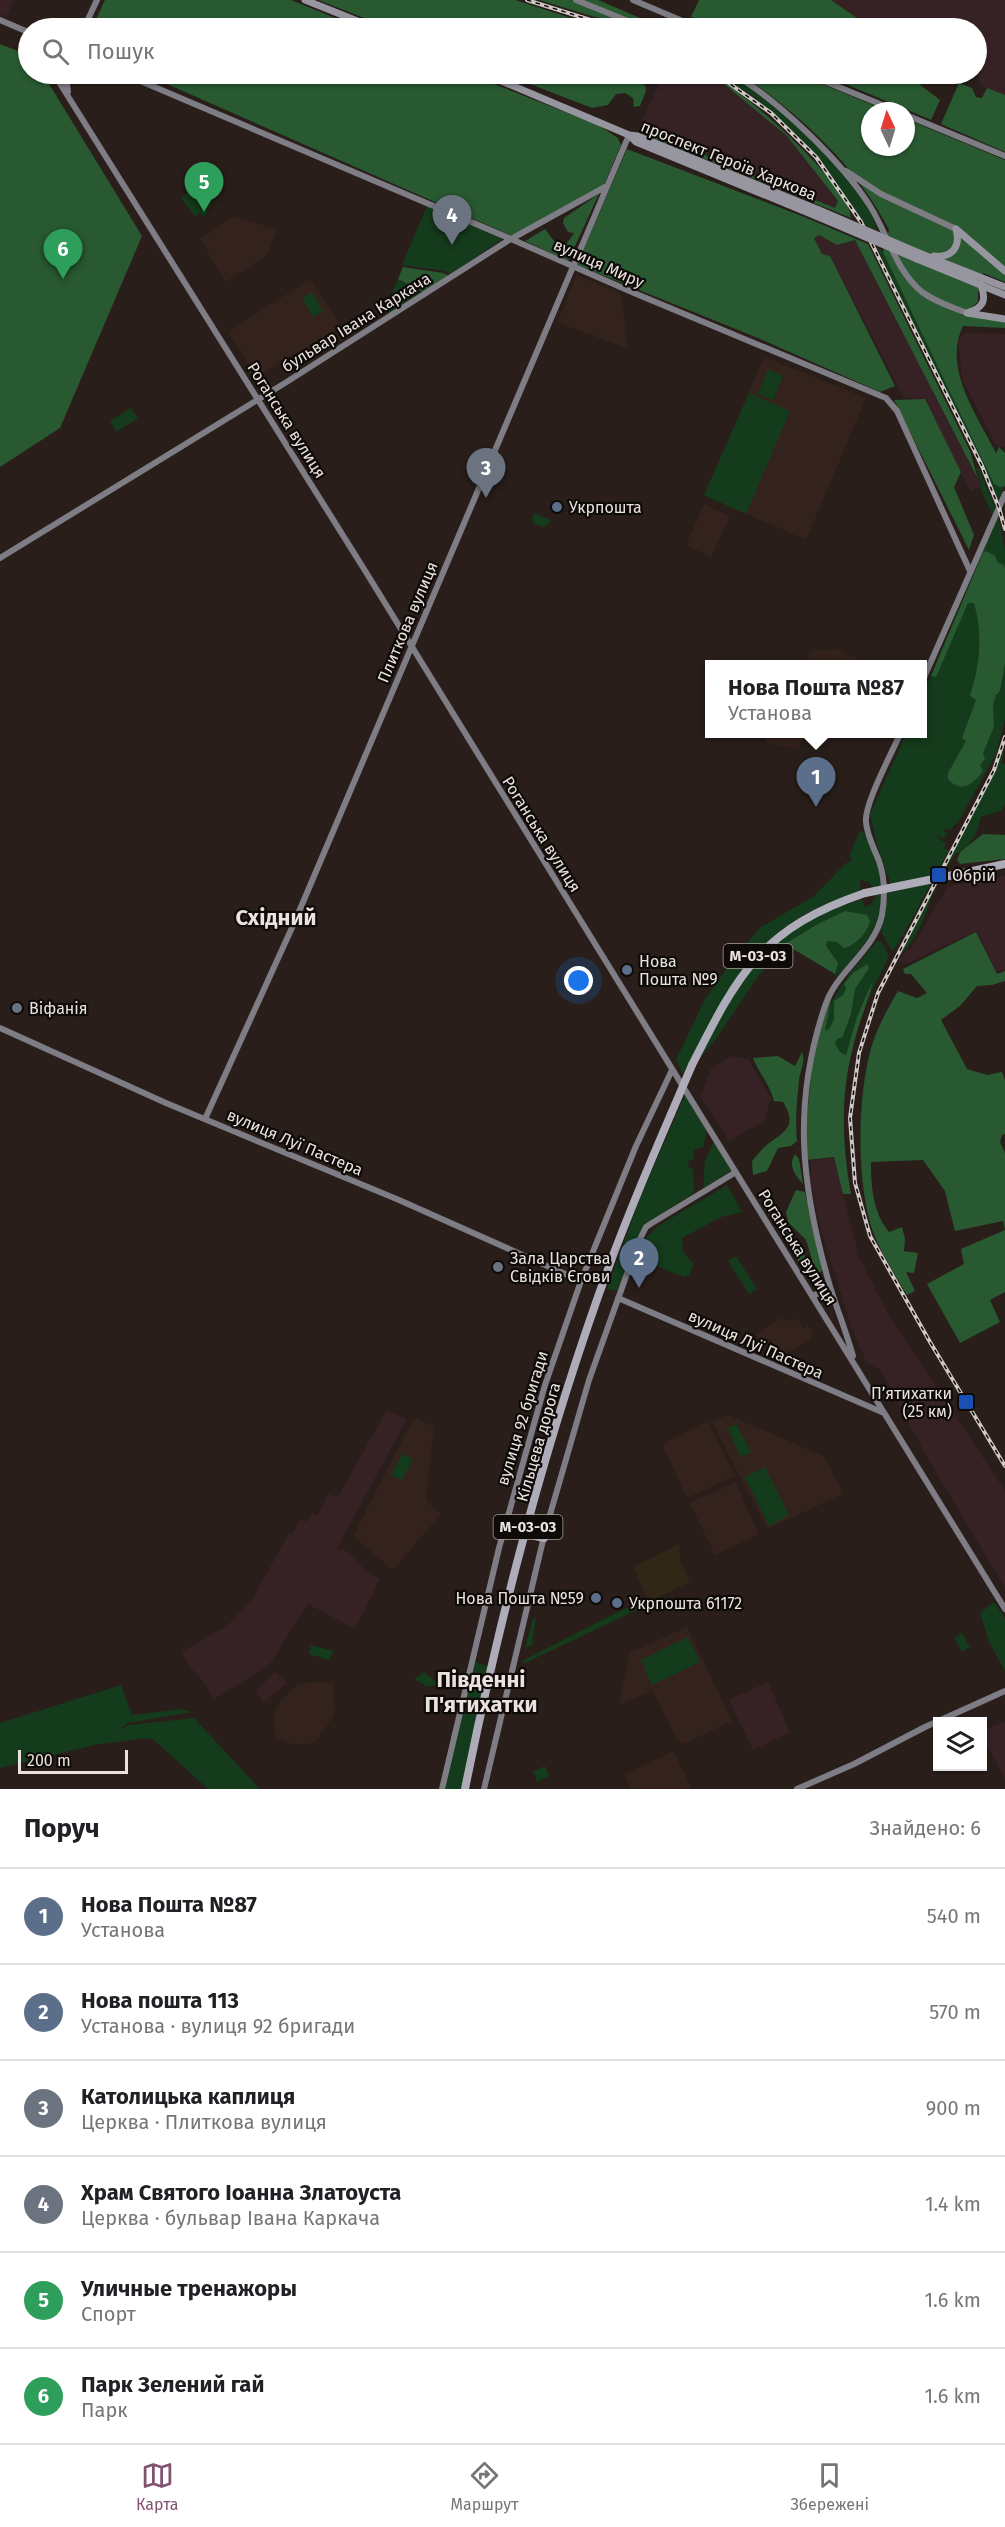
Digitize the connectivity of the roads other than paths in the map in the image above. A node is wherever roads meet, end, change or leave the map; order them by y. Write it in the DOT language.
graph roads {
  1 [pos="97,0"];
  2 [pos="305,0"];
  3 [pos="576,0"];
  4 [pos="633,0"];
  5 [pos="89,18"];
  6 [pos="350,18"];
  7 [pos="620,18"];
  8 [pos="675,18"];
  9 [pos="0,20"];
  10 [pos="18,28"];
  11 [pos="60,84"];
  12 [pos="66,84"];
  13 [pos="148,84"];
  14 [pos="509,84"];
  15 [pos="747,84"];
  16 [pos="831,84"];
  17 [pos="71,101"];
  18 [pos="875,102"];
  19 [pos="915,119"];
  20 [pos="629,135"];
  21 [pos="1005,156"];
  22 [pos="840,167"];
  23 [pos="605,187"];
  24 [pos="956,229"];
  25 [pos="512,239"];
  26 [pos="921,256"];
  27 [pos="573,266"];
  28 [pos="1005,271"];
  29 [pos="981,285"];
  30 [pos="1005,287"];
  31 [pos="1005,294"];
  32 [pos="967,313"];
  33 [pos="1005,319"];
  34 [pos="258,399"];
  35 [pos="1005,494"];
  36 [pos="0,558"];
  37 [pos="970,571"];
  38 [pos="411,646"];
  39 [pos="927,670"];
  40 [pos="898,738"];
  41 [pos="1005,864"];
  42 [pos="0,1028"];
  43 [pos="672,1070"];
  44 [pos="205,1119"];
  45 [pos="736,1172"];
  46 [pos="581,1281"];
  47 [pos="830,1287"];
  48 [pos="813,1296"];
  49 [pos="618,1298"];
  50 [pos="855,1364"];
  51 [pos="884,1413"];
  52 [pos="526,1534"];
  53 [pos="544,1538"];
  54 [pos="1005,1609"];
  55 [pos="1005,1691"];
  56 [pos="442,1789"];
  57 [pos="465,1789"];
  58 [pos="484,1789"];
  59 [pos="797,1789"];
  1 -- 5 [label="street"];
  2 -- 6 [label="main road"];
  3 -- 7 [label="street"];
  4 -- 8 [label="street"];
  9 -- 10 [label="street"];
  11 -- 17 [label="street, Роганська вулиця"];
  12 -- 17 [label="street"];
  13 -- 25 [label="street, вулиця Миру"];
  14 -- 20 [label="main road, проспект Героїв Харкова"];
  15 -- 22 [label="street"];
  16 -- 18 [label="street"];
  17 -- 34 [label="street, Роганська вулиця"];
  19 -- 21 [label="street"];
  20 -- 23 [label="street, Плиткова вулиця"];
  20 -- 26 [label="main road, проспект Героїв Харкова, bridge"];
  22 -- 24 [label="street"];
  22 -- 32 [label="street"];
  23 -- 25 [label="street, бульвар Івана Каркача"];
  23 -- 27 [label="street, Плиткова вулиця"];
  24 -- 26 [label="main road"];
  24 -- 28 [label="main road"];
  25 -- 27 [label="street, вулиця Миру"];
  25 -- 34 [label="street, бульвар Івана Каркача"];
  26 -- 29 [label="main road"];
  26 -- 30 [label="main road"];
  27 -- 37 [label="street, вулиця Миру"];
  27 -- 38 [label="street, Плиткова вулиця"];
  29 -- 31 [label="main road"];
  29 -- 32 [label="main road"];
  32 -- 33 [label="main road"];
  34 -- 36 [label="street, бульвар Івана Каркача"];
  34 -- 38 [label="street, Роганська вулиця"];
  35 -- 37 [label="street"];
  37 -- 39 [label="street"];
  38 -- 43 [label="street, Роганська вулиця"];
  38 -- 44 [label="street, Плиткова вулиця"];
  40 -- 47 [label="street"];
  41 -- 52 [label="highway, Кільцева дорога / М-03-03, bridge"];
  42 -- 44 [label="street, вулиця Луї Пастера"];
  43 -- 45 [label="street, Роганська вулиця"];
  43 -- 46 [label="street, вулиця 92 бригади"];
  44 -- 46 [label="street, вулиця Луї Пастера"];
  45 -- 48 [label="street, Роганська вулиця"];
  45 -- 49 [label="street"];
  46 -- 56 [label="street, вулиця 92 бригади"];
  47 -- 48 [label="street"];
  47 -- 50 [label="street"];
  48 -- 50 [label="street, Роганська вулиця"];
  49 -- 51 [label="street, вулиця Луї Пастера"];
  49 -- 53 [label="street"];
  50 -- 51 [label="street, Роганська вулиця"];
  51 -- 54 [label="street, Роганська вулиця"];
  52 -- 53 [label="highway"];
  52 -- 57 [label="highway, Кільцева дорога / М-03-03"];
  53 -- 58 [label="street"];
  55 -- 59 [label="street"];
}
